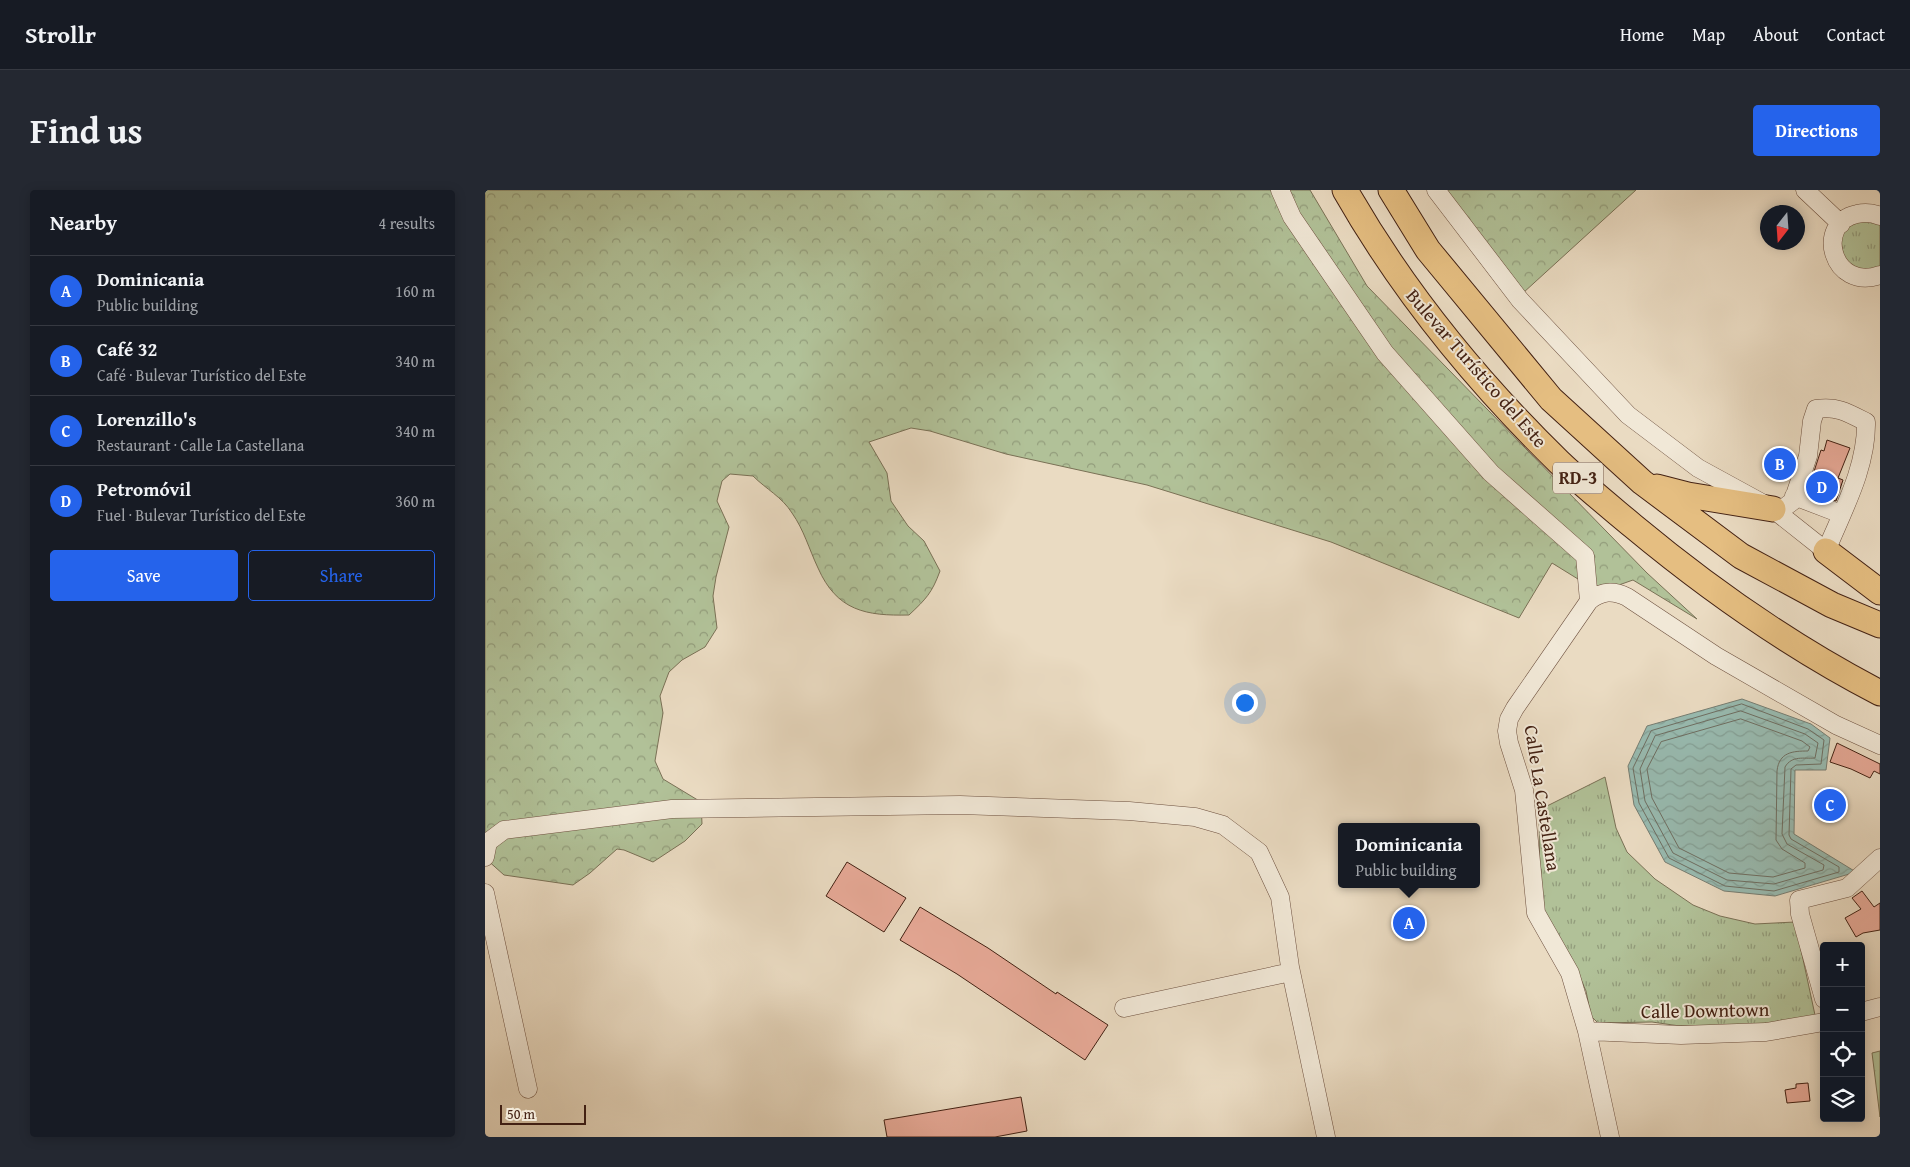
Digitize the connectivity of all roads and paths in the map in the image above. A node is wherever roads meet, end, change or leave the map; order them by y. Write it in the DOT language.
graph roads {
  1 [pos="1280,190"];
  2 [pos="1334,190"];
  3 [pos="1345,190"];
  4 [pos="1391,190"];
  5 [pos="1436,190"];
  6 [pos="1805,190"];
  7 [pos="1880,216"];
  8 [pos="1363,221"];
  9 [pos="1841,224"];
  10 [pos="1880,275"];
  11 [pos="1643,482"];
  12 [pos="1794,496"];
  13 [pos="1773,509"];
  14 [pos="1841,514"];
  15 [pos="1826,551"];
  16 [pos="1880,592"];
  17 [pos="1589,601"];
  18 [pos="1880,625"];
  19 [pos="1880,693"];
  20 [pos="1880,745"];
  21 [pos="485,857"];
  22 [pos="1880,858"];
  23 [pos="485,893"];
  24 [pos="1290,969"];
  25 [pos="1821,987"];
  26 [pos="1880,1007"];
  27 [pos="1124,1008"];
  28 [pos="1865,1011"];
  29 [pos="1820,1023"];
  30 [pos="1587,1031"];
  31 [pos="528,1089"];
  32 [pos="1326,1137"];
  33 [pos="1610,1137"];
  1 -- 17 [label="street"];
  2 -- 8 [label="highway"];
  3 -- 8 [label="highway, Bulevar Turístico del Este / RD-3"];
  4 -- 11 [label="highway, Bulevar Turístico del Este / RD-3"];
  5 -- 13 [label="street"];
  6 -- 9 [label="street"];
  7 -- 9 [label="street"];
  8 -- 19 [label="highway, Bulevar Turístico del Este / RD-3"];
  9 -- 10 [label="street"];
  11 -- 13 [label="highway"];
  11 -- 18 [label="highway, Bulevar Turístico del Este / RD-3"];
  12 -- 13 [label="street"];
  12 -- 14 [label="street"];
  12 -- 14 [label="street"];
  13 -- 15 [label="street"];
  14 -- 15 [label="street"];
  15 -- 16 [label="highway"];
  17 -- 20 [label="street"];
  17 -- 30 [label="street, Calle La Castellana"];
  21 -- 24 [label="street"];
  22 -- 25 [label="street"];
  23 -- 31 [label="street"];
  24 -- 27 [label="street"];
  24 -- 32 [label="street"];
  26 -- 28 [label="street"];
  29 -- 30 [label="street, Calle Downtown"];
  30 -- 33 [label="street, Calle La Castellana"];
}
